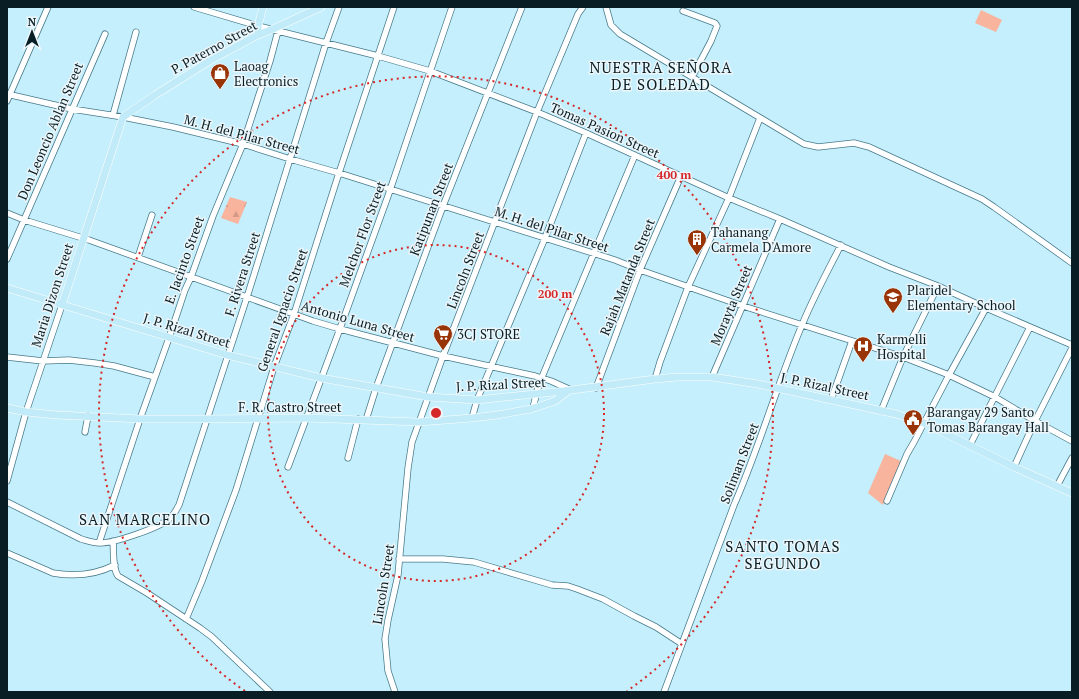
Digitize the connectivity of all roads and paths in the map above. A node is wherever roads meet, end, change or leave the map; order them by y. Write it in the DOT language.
graph roads {
  1 [pos="48,7"];
  2 [pos="194,7"];
  3 [pos="263,7"];
  4 [pos="321,7"];
  5 [pos="339,7"];
  6 [pos="394,7"];
  7 [pos="452,7"];
  8 [pos="522,7"];
  9 [pos="583,7"];
  10 [pos="606,7"];
  11 [pos="683,11"];
  12 [pos="258,26"];
  13 [pos="276,30"];
  14 [pos="136,32"];
  15 [pos="104,34"];
  16 [pos="258,35"];
  17 [pos="326,43"];
  18 [pos="378,56"];
  19 [pos="430,71"];
  20 [pos="692,77"];
  21 [pos="488,93"];
  22 [pos="8,94"];
  23 [pos="7,101"];
  24 [pos="72,109"];
  25 [pos="538,112"];
  26 [pos="113,115"];
  27 [pos="123,117"];
  28 [pos="760,118"];
  29 [pos="586,133"];
  30 [pos="243,144"];
  31 [pos="635,155"];
  32 [pos="290,159"];
  33 [pos="339,173"];
  34 [pos="681,176"];
  35 [pos="390,189"];
  36 [pos="729,198"];
  37 [pos="443,206"];
  38 [pos="7,213"];
  39 [pos="152,215"];
  40 [pos="780,219"];
  41 [pos="24,220"];
  42 [pos="495,222"];
  43 [pos="84,238"];
  44 [pos="545,238"];
  45 [pos="841,245"];
  46 [pos="594,254"];
  47 [pos="138,257"];
  48 [pos="7,259"];
  49 [pos="1072,263"];
  50 [pos="640,270"];
  51 [pos="191,277"];
  52 [pos="688,286"];
  53 [pos="938,286"];
  54 [pos="7,288"];
  55 [pos="247,297"];
  56 [pos="62,305"];
  57 [pos="743,306"];
  58 [pos="986,308"];
  59 [pos="294,314"];
  60 [pos="802,324"];
  61 [pos="1030,327"];
  62 [pos="340,329"];
  63 [pos="169,338"];
  64 [pos="852,341"];
  65 [pos="393,343"];
  66 [pos="1072,346"];
  67 [pos="227,355"];
  68 [pos="443,356"];
  69 [pos="7,357"];
  70 [pos="903,357"];
  71 [pos="43,361"];
  72 [pos="274,367"];
  73 [pos="491,367"];
  74 [pos="949,375"];
  75 [pos="156,377"];
  76 [pos="712,377"];
  77 [pos="321,378"];
  78 [pos="542,378"];
  79 [pos="655,379"];
  80 [pos="376,388"];
  81 [pos="596,388"];
  82 [pos="777,388"];
  83 [pos="570,391"];
  84 [pos="536,394"];
  85 [pos="428,397"];
  86 [pos="995,397"];
  87 [pos="477,400"];
  88 [pos="830,400"];
  89 [pos="7,408"];
  90 [pos="533,408"];
  91 [pos="881,411"];
  92 [pos="26,412"];
  93 [pos="88,416"];
  94 [pos="259,418"];
  95 [pos="306,418"];
  96 [pos="472,418"];
  97 [pos="140,419"];
  98 [pos="358,419"];
  99 [pos="206,420"];
  100 [pos="366,420"];
  101 [pos="1035,421"];
  102 [pos="419,422"];
  103 [pos="924,422"];
  104 [pos="85,432"];
  105 [pos="1072,441"];
  106 [pos="970,445"];
  107 [pos="348,458"];
  108 [pos="1072,458"];
  109 [pos="288,467"];
  110 [pos="1014,468"];
  111 [pos="7,481"];
  112 [pos="1057,486"];
  113 [pos="1072,493"];
  114 [pos="7,502"];
  115 [pos="887,502"];
  116 [pos="113,541"];
  117 [pos="99,543"];
  118 [pos="7,553"];
  119 [pos="399,559"];
  120 [pos="115,565"];
  121 [pos="186,619"];
  122 [pos="682,644"];
  123 [pos="270,692"];
  124 [pos="394,692"];
  125 [pos="664,692"];
  1 -- 22 [label="street"];
  2 -- 12 [label="street, Tomas Pasion Street"];
  3 -- 12 [label="main road"];
  4 -- 13 [label="main road, P. Paterno Street"];
  5 -- 17 [label="street, F. Rivera Street"];
  6 -- 18 [label="street, General Ignacio Street"];
  7 -- 19 [label="street, Melchor Flor Street"];
  8 -- 21 [label="street, Katipunan Street"];
  9 -- 25 [label="street, Lincoln Street"];
  10 -- 20 [label="street"];
  11 -- 20 [label="street"];
  12 -- 13 [label="street, Tomas Pasion Street"];
  12 -- 16 [label="main road"];
  13 -- 16 [label="main road, P. Paterno Street"];
  13 -- 17 [label="street, Tomas Pasion Street"];
  13 -- 30 [label="street, E. Jacinto Street"];
  14 -- 26 [label="street"];
  15 -- 24 [label="street, Don Leoncio Ablan Street"];
  16 -- 27 [label="main road, P. Paterno Street"];
  17 -- 18 [label="street, Tomas Pasion Street"];
  17 -- 32 [label="street, F. Rivera Street"];
  18 -- 19 [label="street, Tomas Pasion Street"];
  18 -- 33 [label="street, General Ignacio Street"];
  19 -- 21 [label="street, Tomas Pasion Street"];
  19 -- 35 [label="street, Melchor Flor Street"];
  20 -- 28 [label="street"];
  21 -- 25 [label="street, Tomas Pasion Street"];
  21 -- 37 [label="street, Katipunan Street"];
  22 -- 23 [label="street"];
  22 -- 24 [label="street, M. H. del Pilar Street"];
  24 -- 26 [label="street, M. H. del Pilar Street"];
  24 -- 41 [label="street, Don Leoncio Ablan Street"];
  25 -- 29 [label="street, Tomas Pasion Street"];
  25 -- 42 [label="street, Lincoln Street"];
  26 -- 27 [label="street, M. H. del Pilar Street"];
  27 -- 30 [label="street, M. H. del Pilar Street"];
  27 -- 43 [label="main road, Maria Dizon Street"];
  28 -- 36 [label="street"];
  28 -- 49 [label="street"];
  29 -- 31 [label="street, Tomas Pasion Street"];
  29 -- 44 [label="street"];
  30 -- 32 [label="street, M. H. del Pilar Street"];
  30 -- 51 [label="street, E. Jacinto Street"];
  31 -- 34 [label="street, Tomas Pasion Street"];
  31 -- 46 [label="street"];
  32 -- 33 [label="street, M. H. del Pilar Street"];
  32 -- 55 [label="street, F. Rivera Street"];
  33 -- 35 [label="street, M. H. del Pilar Street"];
  33 -- 59 [label="street, General Ignacio Street"];
  34 -- 36 [label="street, Tomas Pasion Street"];
  34 -- 50 [label="street, Rajah Matanda Street"];
  35 -- 37 [label="street, M. H. del Pilar Street"];
  35 -- 62 [label="street, Melchor Flor Street"];
  36 -- 40 [label="street, Tomas Pasion Street"];
  36 -- 52 [label="street"];
  37 -- 42 [label="street, M. H. del Pilar Street"];
  37 -- 65 [label="street, Katipunan Street"];
  38 -- 41 [label="street, Antonio Luna Street"];
  39 -- 47 [label="street"];
  40 -- 45 [label="street, Tomas Pasion Street"];
  40 -- 57 [label="street, Morayta Street"];
  41 -- 43 [label="street, Antonio Luna Street"];
  41 -- 48 [label="street, Don Leoncio Ablan Street"];
  42 -- 44 [label="street, M. H. del Pilar Street"];
  42 -- 68 [label="street, Lincoln Street"];
  43 -- 47 [label="street, Antonio Luna Street"];
  43 -- 56 [label="main road, Maria Dizon Street"];
  44 -- 46 [label="street, M. H. del Pilar Street"];
  44 -- 73 [label="street"];
  45 -- 53 [label="street, Tomas Pasion Street"];
  45 -- 60 [label="street, Soliman Street"];
  46 -- 50 [label="street, M. H. del Pilar Street"];
  46 -- 78 [label="street"];
  47 -- 51 [label="street, Antonio Luna Street"];
  50 -- 52 [label="street, M. H. del Pilar Street"];
  50 -- 81 [label="street, Rajah Matanda Street"];
  51 -- 55 [label="street, Antonio Luna Street"];
  51 -- 63 [label="street, E. Jacinto Street"];
  52 -- 57 [label="street, M. H. del Pilar Street"];
  52 -- 79 [label="street"];
  53 -- 58 [label="street, Tomas Pasion Street"];
  53 -- 70 [label="street"];
  54 -- 56 [label="main road, J. P. Rizal Street"];
  55 -- 59 [label="street, Antonio Luna Street"];
  55 -- 67 [label="street, F. Rivera Street"];
  56 -- 63 [label="main road, J. P. Rizal Street"];
  56 -- 71 [label="street, Maria Dizon Street"];
  57 -- 60 [label="street, M. H. del Pilar Street"];
  57 -- 76 [label="street, Morayta Street"];
  58 -- 61 [label="street, Tomas Pasion Street"];
  58 -- 74 [label="street"];
  59 -- 62 [label="street, Antonio Luna Street"];
  59 -- 72 [label="street, General Ignacio Street"];
  60 -- 64 [label="street, M. H. del Pilar Street"];
  60 -- 82 [label="street, Soliman Street"];
  61 -- 66 [label="street, Tomas Pasion Street"];
  61 -- 86 [label="street"];
  62 -- 65 [label="street, Antonio Luna Street"];
  62 -- 77 [label="street, Melchor Flor Street"];
  63 -- 67 [label="main road, J. P. Rizal Street"];
  63 -- 75 [label="street, E. Jacinto Street"];
  64 -- 70 [label="street, M. H. del Pilar Street"];
  64 -- 88 [label="street"];
  65 -- 68 [label="street, Antonio Luna Street"];
  65 -- 80 [label="street, Katipunan Street"];
  66 -- 101 [label="street"];
  67 -- 72 [label="main road, J. P. Rizal Street"];
  67 -- 99 [label="street, F. Rivera Street"];
  68 -- 73 [label="street, Antonio Luna Street"];
  68 -- 85 [label="street, Lincoln Street"];
  69 -- 71 [label="street"];
  70 -- 74 [label="street, M. H. del Pilar Street"];
  70 -- 91 [label="street"];
  71 -- 75 [label="street"];
  71 -- 92 [label="street, Maria Dizon Street"];
  72 -- 77 [label="main road, J. P. Rizal Street"];
  72 -- 94 [label="street, General Ignacio Street"];
  73 -- 78 [label="street, Antonio Luna Street"];
  73 -- 87 [label="street"];
  74 -- 86 [label="street, M. H. del Pilar Street"];
  74 -- 103 [label="street"];
  75 -- 97 [label="street, E. Jacinto Street"];
  76 -- 79 [label="main road, J. P. Rizal Street"];
  76 -- 82 [label="main road, J. P. Rizal Street"];
  77 -- 80 [label="main road, J. P. Rizal Street"];
  77 -- 95 [label="street, Melchor Flor Street"];
  78 -- 83 [label="street, Antonio Luna Street"];
  78 -- 84 [label="street"];
  79 -- 81 [label="main road, J. P. Rizal Street"];
  80 -- 85 [label="main road, J. P. Rizal Street"];
  80 -- 100 [label="street, Katipunan Street"];
  81 -- 83 [label="main road, J. P. Rizal Street"];
  82 -- 88 [label="main road, J. P. Rizal Street"];
  82 -- 122 [label="street, Soliman Street"];
  83 -- 84 [label="main road, J. P. Rizal Street"];
  83 -- 90 [label="main road, F. R. Castro Street"];
  84 -- 87 [label="main road, J. P. Rizal Street"];
  84 -- 90 [label="street"];
  85 -- 87 [label="main road, J. P. Rizal Street"];
  85 -- 102 [label="street, Lincoln Street"];
  86 -- 101 [label="street, M. H. del Pilar Street"];
  86 -- 106 [label="street"];
  87 -- 96 [label="street"];
  88 -- 91 [label="main road, J. P. Rizal Street"];
  89 -- 92 [label="main road, F. R. Castro Street"];
  90 -- 96 [label="main road, F. R. Castro Street"];
  91 -- 103 [label="main road, J. P. Rizal Street"];
  92 -- 93 [label="main road, F. R. Castro Street"];
  92 -- 111 [label="street, Maria Dizon Street"];
  93 -- 97 [label="main road, F. R. Castro Street"];
  93 -- 104 [label="street"];
  94 -- 95 [label="main road, F. R. Castro Street"];
  94 -- 99 [label="main road, F. R. Castro Street"];
  94 -- 121 [label="street, General Ignacio Street"];
  95 -- 98 [label="main road, F. R. Castro Street"];
  95 -- 109 [label="street, Melchor Flor Street"];
  96 -- 102 [label="main road, F. R. Castro Street"];
  97 -- 99 [label="main road, F. R. Castro Street"];
  97 -- 117 [label="street, E. Jacinto Street"];
  98 -- 100 [label="main road, F. R. Castro Street"];
  98 -- 107 [label="street"];
  99 -- 116 [label="street, F. Rivera Street"];
  100 -- 102 [label="main road, F. R. Castro Street"];
  101 -- 105 [label="street, M. H. del Pilar Street"];
  101 -- 110 [label="street"];
  102 -- 119 [label="street, Lincoln Street"];
  103 -- 106 [label="main road, J. P. Rizal Street"];
  103 -- 115 [label="street"];
  106 -- 110 [label="main road, J. P. Rizal Street"];
  108 -- 112 [label="street"];
  110 -- 112 [label="main road, J. P. Rizal Street"];
  112 -- 113 [label="main road, J. P. Rizal Street"];
  114 -- 117 [label="street"];
  116 -- 117 [label="street, F. Rivera Street"];
  116 -- 120 [label="street"];
  118 -- 120 [label="street"];
  119 -- 122 [label="street"];
  119 -- 124 [label="street, Lincoln Street"];
  120 -- 121 [label="street"];
  121 -- 123 [label="street"];
  122 -- 125 [label="street, Soliman Street"];
}
